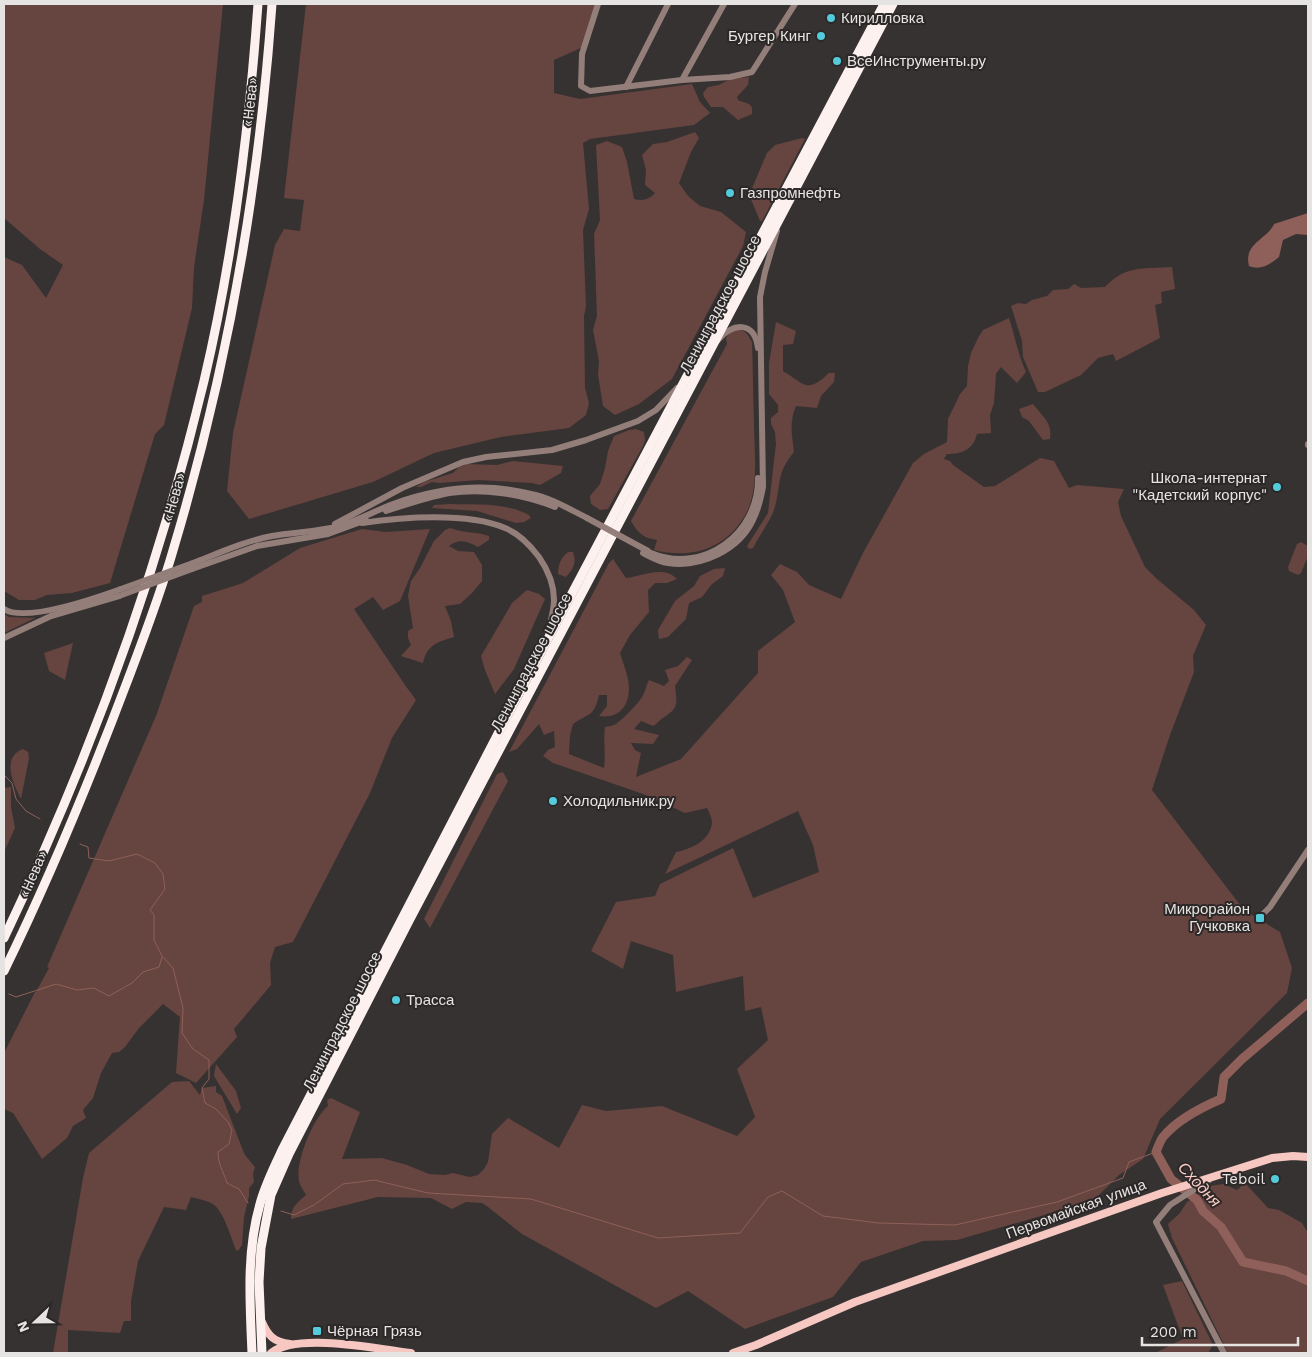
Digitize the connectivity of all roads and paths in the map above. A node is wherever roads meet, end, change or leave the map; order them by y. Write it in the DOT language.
graph roads {
  1 [pos="258,4"];
  2 [pos="272,4"];
  3 [pos="598,4"];
  4 [pos="668,4"];
  5 [pos="724,4"];
  6 [pos="795,4"];
  7 [pos="884,4"];
  8 [pos="894,4"];
  9 [pos="682,80"];
  10 [pos="626,87"];
  11 [pos="784,212"];
  12 [pos="713,344"];
  13 [pos="685,380"];
  14 [pos="586,520"];
  15 [pos="359,524"];
  16 [pos="321,529"];
  17 [pos="645,552"];
  18 [pos="193,566"];
  19 [pos="120,592"];
  20 [pos="4,609"];
  21 [pos="4,638"];
  22 [pos="547,642"];
  23 [pos="1308,850"];
  24 [pos="1264,913"];
  25 [pos="4,938"];
  26 [pos="4,971"];
  27 [pos="1308,1157"];
  28 [pos="1196,1185"];
  29 [pos="260,1317"];
  30 [pos="297,1344"];
  31 [pos="252,1353"];
  32 [pos="262,1353"];
  33 [pos="271,1353"];
  34 [pos="410,1353"];
  35 [pos="733,1353"];
  36 [pos="1224,1353"];
  1 -- 25 [label="highway, «Нева»"];
  2 -- 26 [label="highway, «Нева»"];
  3 -- 10 [label="street"];
  4 -- 10 [label="street"];
  5 -- 9 [label="street"];
  6 -- 9 [label="street"];
  7 -- 13 [label="highway, Ленинградское шоссе"];
  8 -- 11 [label="highway, Ленинградское шоссе"];
  9 -- 10 [label="street"];
  11 -- 12 [label="highway, Ленинградское шоссе"];
  11 -- 17 [label="street"];
  12 -- 17 [label="street"];
  12 -- 29 [label="highway, Ленинградское шоссе"];
  13 -- 16 [label="street"];
  13 -- 22 [label="highway, Ленинградское шоссе"];
  14 -- 15 [label="street"];
  14 -- 16 [label="street"];
  14 -- 17 [label="street"];
  15 -- 18 [label="street"];
  15 -- 22 [label="street"];
  16 -- 18 [label="street"];
  18 -- 19 [label="street, bridge"];
  19 -- 20 [label="street"];
  19 -- 21 [label="street"];
  22 -- 31 [label="highway, Ленинградское шоссе"];
  23 -- 24 [label="street"];
  27 -- 28 [label="main road, Первомайская улица"];
  28 -- 35 [label="main road, Первомайская улица"];
  28 -- 36 [label="street"];
  29 -- 30 [label="main road"];
  29 -- 32 [label="highway, Ленинградское шоссе"];
  30 -- 33 [label="main road"];
  30 -- 34 [label="main road"];
}
